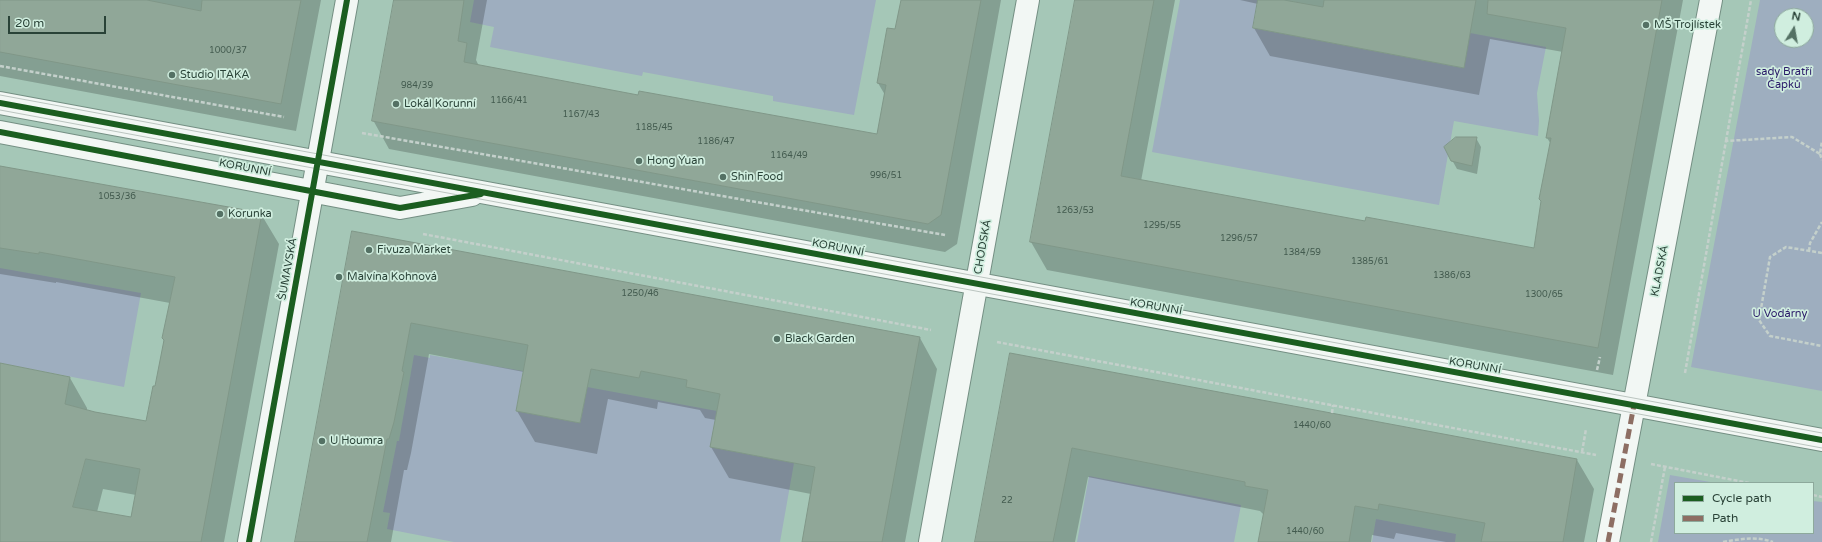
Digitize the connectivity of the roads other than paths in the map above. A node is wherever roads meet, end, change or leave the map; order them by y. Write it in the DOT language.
graph roads {
  1 [pos="347,0"];
  2 [pos="1028,0"];
  3 [pos="1711,0"];
  4 [pos="0,102"];
  5 [pos="0,132"];
  6 [pos="317,161"];
  7 [pos="312,191"];
  8 [pos="487,193"];
  9 [pos="977,284"];
  10 [pos="1634,405"];
  11 [pos="1822,440"];
  12 [pos="249,542"];
  13 [pos="930,542"];
  14 [pos="1608,542"];
  1 -- 6 [label="street, ŠUMAVSKÁ"];
  2 -- 9 [label="street, CHODSKÁ"];
  3 -- 10 [label="street, KLADSKÁ"];
  4 -- 6 [label="street, KORUNNÍ"];
  5 -- 7 [label="street, KORUNNÍ"];
  6 -- 7 [label="street, ŠUMAVSKÁ"];
  6 -- 8 [label="street, KORUNNÍ"];
  7 -- 8 [label="street, KORUNNÍ"];
  7 -- 12 [label="street, ŠUMAVSKÁ"];
  8 -- 9 [label="street, KORUNNÍ"];
  9 -- 10 [label="street, KORUNNÍ"];
  9 -- 13 [label="street, CHODSKÁ"];
  10 -- 11 [label="street, KORUNNÍ"];
  10 -- 14 [label="street, KLADSKÁ"];
}
